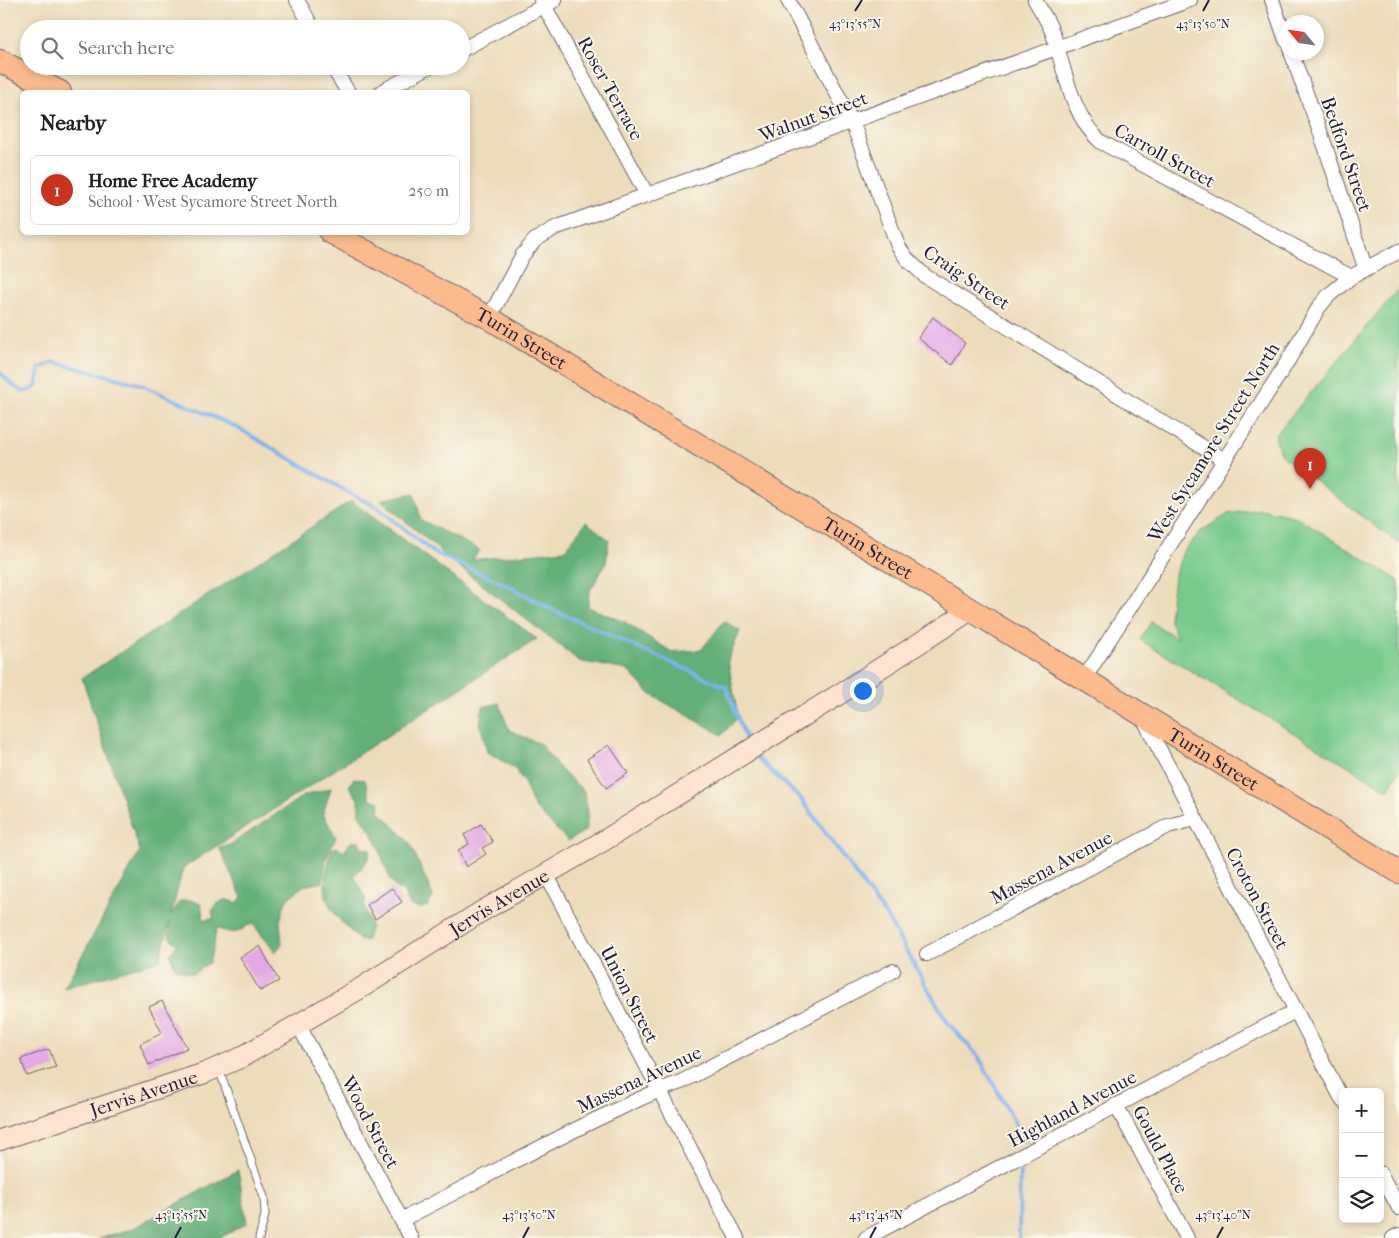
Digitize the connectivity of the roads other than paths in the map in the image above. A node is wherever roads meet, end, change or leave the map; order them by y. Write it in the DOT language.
graph roads {
  1 [pos="297,0"];
  2 [pos="788,0"];
  3 [pos="1035,0"];
  4 [pos="1190,0"];
  5 [pos="1272,0"];
  6 [pos="547,2"];
  7 [pos="307,20"];
  8 [pos="1279,20"];
  9 [pos="470,45"];
  10 [pos="1057,47"];
  11 [pos="1294,60"];
  12 [pos="0,61"];
  13 [pos="20,71"];
  14 [pos="27,75"];
  15 [pos="338,75"];
  16 [pos="413,75"];
  17 [pos="56,90"];
  18 [pos="347,90"];
  19 [pos="385,90"];
  20 [pos="852,122"];
  21 [pos="647,195"];
  22 [pos="336,235"];
  23 [pos="1399,251"];
  24 [pos="1366,267"];
  25 [pos="1350,277"];
  26 [pos="489,318"];
  27 [pos="1224,460"];
  28 [pos="971,610"];
  29 [pos="1084,679"];
  30 [pos="1140,713"];
  31 [pos="1195,819"];
  32 [pos="1399,872"];
  33 [pos="546,874"];
  34 [pos="928,954"];
  35 [pos="893,971"];
  36 [pos="1296,1011"];
  37 [pos="298,1024"];
  38 [pos="218,1067"];
  39 [pos="658,1089"];
  40 [pos="1339,1093"];
  41 [pos="1116,1105"];
  42 [pos="0,1140"];
  43 [pos="1383,1178"];
  44 [pos="1399,1208"];
  45 [pos="401,1220"];
  46 [pos="1399,1235"];
  47 [pos="259,1238"];
  48 [pos="411,1238"];
  49 [pos="737,1238"];
  50 [pos="866,1238"];
  51 [pos="1187,1238"];
  52 [pos="1393,1238"];
  1 -- 7 [label="street"];
  2 -- 20 [label="street, Craig Street"];
  3 -- 10 [label="street, Carroll Street"];
  4 -- 10 [label="street, Walnut Street"];
  5 -- 8 [label="street"];
  6 -- 9 [label="street"];
  6 -- 21 [label="street, Roser Terrace"];
  10 -- 20 [label="street, Walnut Street"];
  10 -- 25 [label="street, Carroll Street"];
  11 -- 24 [label="street, Bedford Street"];
  12 -- 13 [label="main road"];
  14 -- 17 [label="main road"];
  15 -- 18 [label="street"];
  16 -- 19 [label="street"];
  20 -- 21 [label="street, Walnut Street"];
  20 -- 27 [label="street, Craig Street"];
  21 -- 26 [label="street, Walnut Street"];
  22 -- 26 [label="main road, Turin Street"];
  23 -- 24 [label="street, West Sycamore Street North"];
  24 -- 25 [label="street, West Sycamore Street North"];
  25 -- 27 [label="street, West Sycamore Street North"];
  26 -- 28 [label="main road, Turin Street"];
  27 -- 29 [label="street, West Sycamore Street North"];
  28 -- 29 [label="main road, Turin Street"];
  28 -- 33 [label="street, Jervis Avenue"];
  29 -- 30 [label="main road, Turin Street"];
  30 -- 31 [label="street, Croton Street"];
  30 -- 32 [label="main road, Turin Street"];
  31 -- 34 [label="street, Massena Avenue"];
  31 -- 36 [label="street, Croton Street"];
  33 -- 37 [label="street, Jervis Avenue"];
  33 -- 39 [label="street, Union Street"];
  35 -- 39 [label="street, Massena Avenue"];
  36 -- 40 [label="street, Croton Street"];
  36 -- 41 [label="street, Highland Avenue"];
  37 -- 38 [label="street, Jervis Avenue"];
  37 -- 45 [label="street, Wood Street"];
  38 -- 42 [label="street, Jervis Avenue"];
  38 -- 47 [label="lane"];
  39 -- 45 [label="street, Massena Avenue"];
  39 -- 49 [label="street, Union Street"];
  41 -- 50 [label="street, Highland Avenue"];
  41 -- 51 [label="street, Gould Place"];
  43 -- 44 [label="street"];
  45 -- 48 [label="street, Wood Street"];
  46 -- 52 [label="street"];
}
